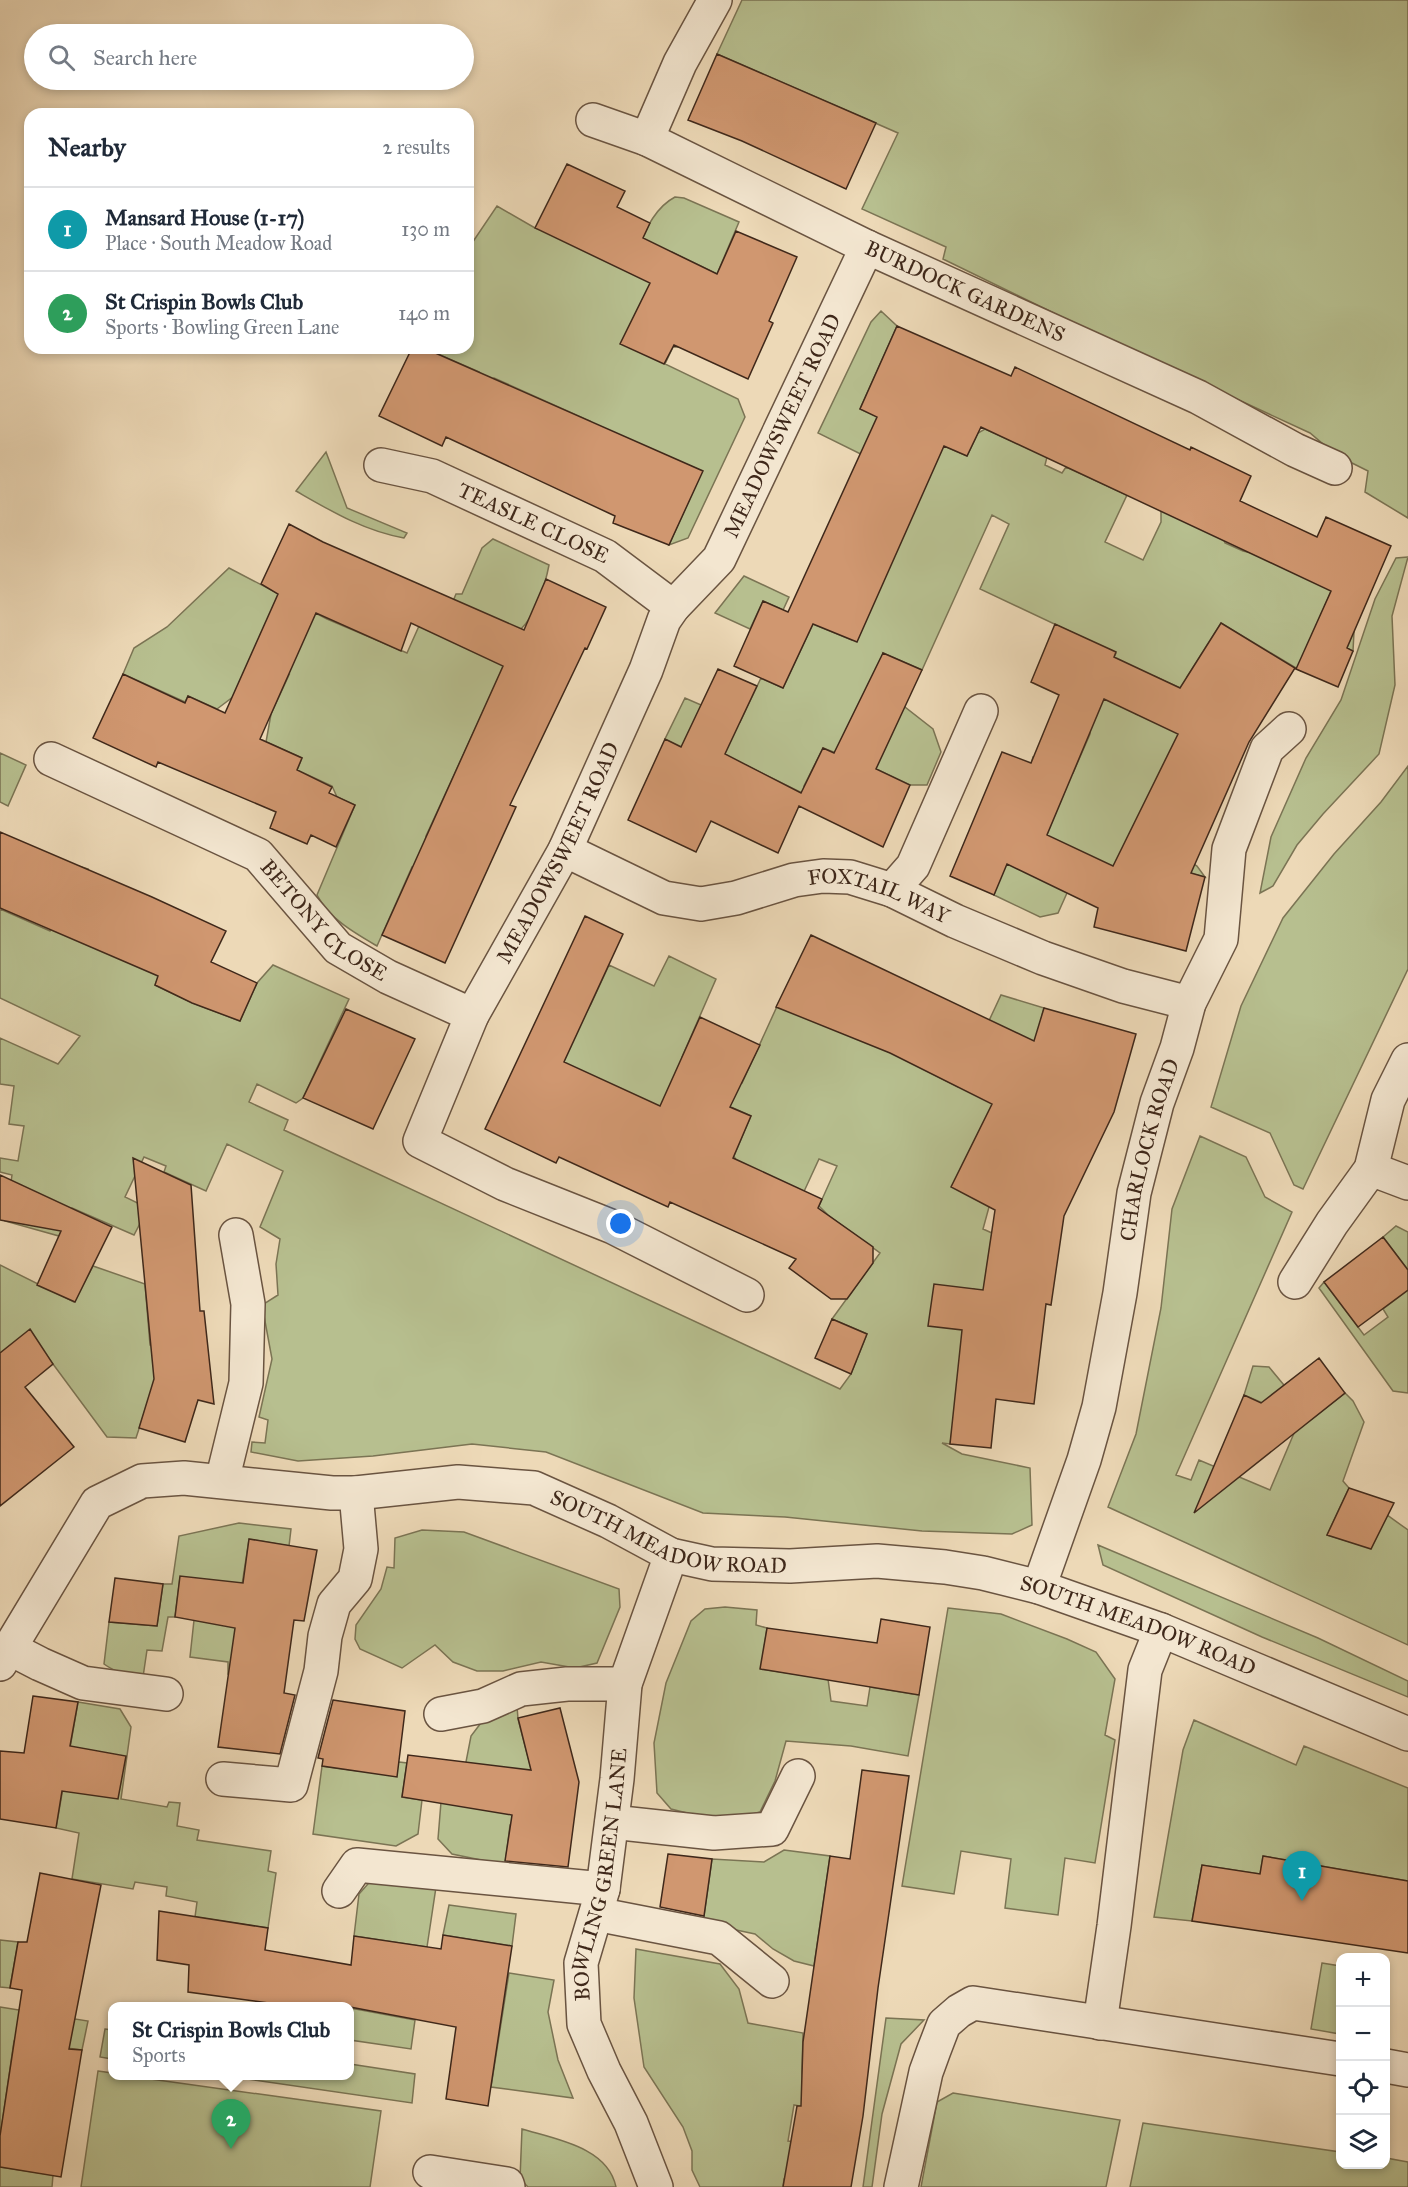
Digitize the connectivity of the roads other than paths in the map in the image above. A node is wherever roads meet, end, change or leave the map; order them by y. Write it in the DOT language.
graph roads {
  1 [pos="715,0"];
  2 [pos="593,120"];
  3 [pos="647,139"];
  4 [pos="867,247"];
  5 [pos="381,465"];
  6 [pos="1335,468"];
  7 [pos="673,607"];
  8 [pos="981,711"];
  9 [pos="1289,729"];
  10 [pos="51,759"];
  11 [pos="566,850"];
  12 [pos="892,890"];
  13 [pos="1188,1003"];
  14 [pos="471,1015"];
  15 [pos="1408,1060"];
  16 [pos="1371,1169"];
  17 [pos="1408,1183"];
  18 [pos="236,1235"];
  19 [pos="1295,1282"];
  20 [pos="747,1295"];
  21 [pos="222,1481"];
  22 [pos="356,1494"];
  23 [pos="671,1555"];
  24 [pos="1039,1587"];
  25 [pos="1161,1630"];
  26 [pos="5,1656"];
  27 [pos="625,1684"];
  28 [pos="166,1694"];
  29 [pos="441,1714"];
  30 [pos="1408,1734"];
  31 [pos="798,1776"];
  32 [pos="223,1779"];
  33 [pos="612,1822"];
  34 [pos="339,1891"];
  35 [pos="600,1902"];
  36 [pos="772,1981"];
  37 [pos="1100,2023"];
  38 [pos="1336,2058"];
  39 [pos="1390,2067"];
  40 [pos="1408,2070"];
  41 [pos="430,2172"];
  42 [pos="508,2187"];
  43 [pos="656,2187"];
  44 [pos="901,2187"];
  1 -- 3 [label="street"];
  2 -- 3 [label="street, BURDOCK GARDENS"];
  3 -- 4 [label="street, BURDOCK GARDENS"];
  4 -- 6 [label="street, BURDOCK GARDENS"];
  4 -- 7 [label="street, MEADOWSWEET ROAD"];
  5 -- 7 [label="street, TEASLE CLOSE"];
  7 -- 11 [label="street, MEADOWSWEET ROAD"];
  8 -- 12 [label="street"];
  9 -- 13 [label="street, CHARLOCK ROAD"];
  10 -- 14 [label="street, BETONY CLOSE"];
  11 -- 12 [label="street, FOXTAIL WAY"];
  11 -- 14 [label="street, MEADOWSWEET ROAD"];
  12 -- 13 [label="street, FOXTAIL WAY"];
  13 -- 24 [label="street, CHARLOCK ROAD"];
  14 -- 20 [label="street, MEADOWSWEET ROAD"];
  15 -- 16 [label="street"];
  16 -- 17 [label="street"];
  16 -- 19 [label="street"];
  18 -- 21 [label="street"];
  21 -- 22 [label="street, SOUTH MEADOW ROAD"];
  21 -- 26 [label="street, SOUTH MEADOW ROAD"];
  22 -- 23 [label="street, SOUTH MEADOW ROAD"];
  22 -- 32 [label="street"];
  23 -- 24 [label="street, SOUTH MEADOW ROAD"];
  23 -- 27 [label="street, BOWLING GREEN LANE"];
  24 -- 25 [label="street, SOUTH MEADOW ROAD"];
  25 -- 30 [label="street, SOUTH MEADOW ROAD"];
  25 -- 37 [label="street"];
  26 -- 28 [label="street"];
  27 -- 29 [label="street"];
  27 -- 33 [label="street, BOWLING GREEN LANE"];
  31 -- 33 [label="street"];
  33 -- 35 [label="street, BOWLING GREEN LANE"];
  34 -- 35 [label="street"];
  35 -- 36 [label="street"];
  35 -- 43 [label="street, BOWLING GREEN LANE"];
  37 -- 38 [label="street"];
  37 -- 44 [label="street"];
  39 -- 40 [label="street"];
  41 -- 42 [label="street"];
}
